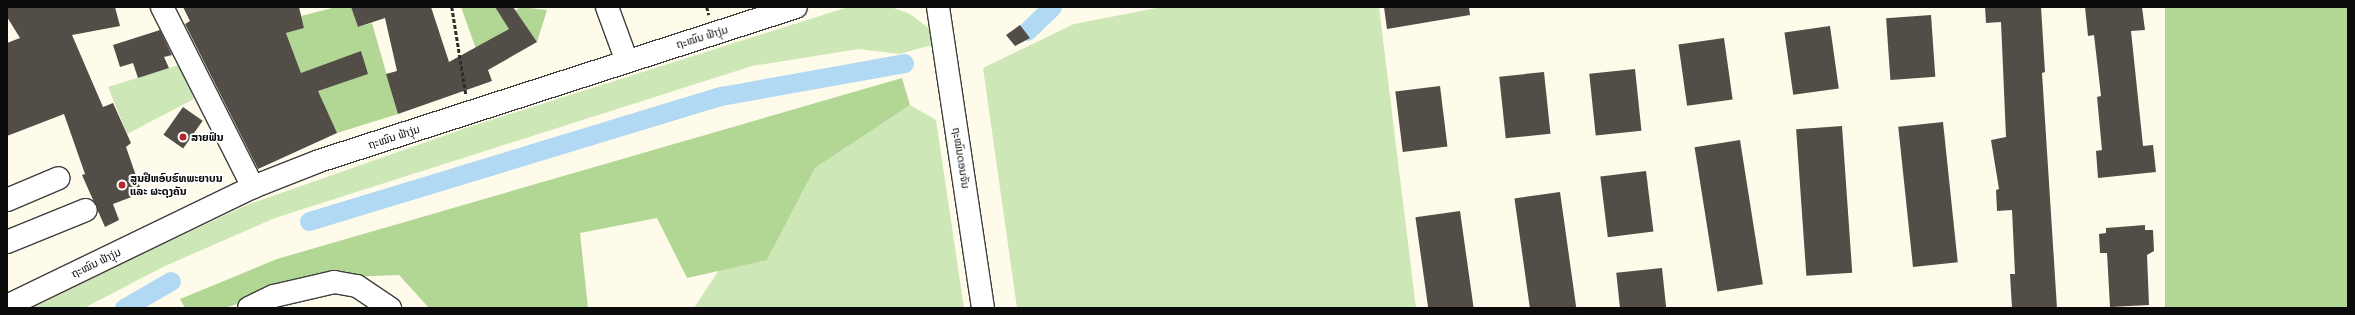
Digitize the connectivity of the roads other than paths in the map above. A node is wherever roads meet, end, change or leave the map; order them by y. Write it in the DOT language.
graph roads {
  1 [pos="162,7"];
  2 [pos="607,7"];
  3 [pos="796,7"];
  4 [pos="938,7"];
  5 [pos="626,59"];
  6 [pos="59,178"];
  7 [pos="253,187"];
  8 [pos="7,200"];
  9 [pos="86,210"];
  10 [pos="7,242"];
  11 [pos="7,306"];
  12 [pos="249,308"];
  13 [pos="390,308"];
  14 [pos="983,308"];
  1 -- 7 [label="street"];
  2 -- 5 [label="street"];
  3 -- 5 [label="street, ຖະໝົນ ຟ້າງຸ່ມ"];
  4 -- 14 [label="street, ຖະໝົນດອນຈັນ"];
  5 -- 7 [label="street, ຖະໝົນ ຟ້າງຸ່ມ"];
  6 -- 8 [label="street"];
  7 -- 11 [label="street, ຖະໝົນ ຟ້າງຸ່ມ"];
  9 -- 10 [label="street"];
  12 -- 13 [label="street"];
}
